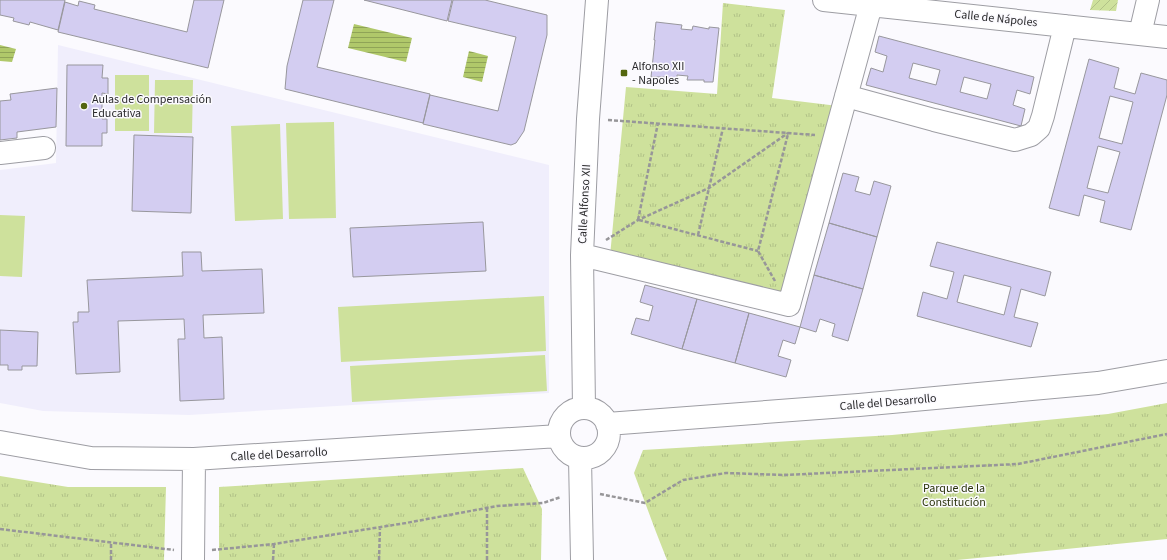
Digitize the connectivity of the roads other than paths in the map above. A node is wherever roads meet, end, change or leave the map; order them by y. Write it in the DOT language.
graph roads {
  1 [pos="597,0"];
  2 [pos="824,0"];
  3 [pos="1148,0"];
  4 [pos="871,5"];
  5 [pos="1065,26"];
  6 [pos="1140,34"];
  7 [pos="1167,37"];
  8 [pos="846,96"];
  9 [pos="44,148"];
  10 [pos="0,153"];
  11 [pos="582,255"];
  12 [pos="1167,371"];
  13 [pos="584,408"];
  14 [pos="607,424"];
  15 [pos="559,436"];
  16 [pos="0,442"];
  17 [pos="580,458"];
  18 [pos="194,459"];
  19 [pos="194,557"];
  20 [pos="582,560"];
  1 -- 11 [label="street, Calle Alfonso XII"];
  2 -- 4 [label="street, Calle de Nápoles"];
  3 -- 6 [label="street"];
  4 -- 5 [label="street, Calle de Nápoles"];
  4 -- 8 [label="street"];
  5 -- 6 [label="street, Calle de Nápoles"];
  5 -- 8 [label="street"];
  6 -- 7 [label="street, Calle de Nápoles"];
  8 -- 11 [label="street"];
  9 -- 10 [label="street"];
  11 -- 13 [label="street, Calle Alfonso XII"];
  12 -- 14 [label="street, Calle del Desarrollo"];
  13 -- 14 [label="street"];
  13 -- 15 [label="street"];
  14 -- 17 [label="street"];
  15 -- 17 [label="street"];
  15 -- 18 [label="street, Calle del Desarrollo"];
  16 -- 18 [label="street, Calle del Desarrollo"];
  17 -- 20 [label="street"];
  18 -- 19 [label="street"];
}
